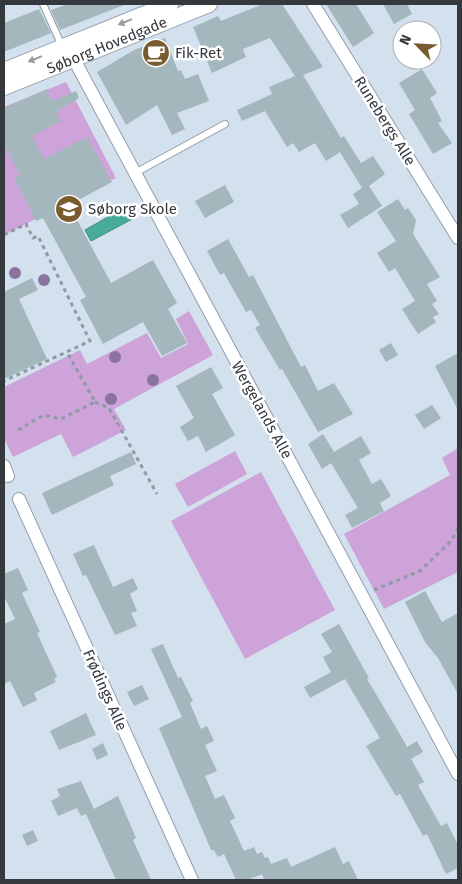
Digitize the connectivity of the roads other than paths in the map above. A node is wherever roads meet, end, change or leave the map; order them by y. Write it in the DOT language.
graph roads {
  1 [pos="43,4"];
  2 [pos="170,4"];
  3 [pos="209,4"];
  4 [pos="313,4"];
  5 [pos="67,51"];
  6 [pos="4,71"];
  7 [pos="4,87"];
  8 [pos="225,124"];
  9 [pos="134,174"];
  10 [pos="458,238"];
  11 [pos="19,499"];
  12 [pos="458,774"];
  13 [pos="192,880"];
  1 -- 5 [label="lane"];
  2 -- 5 [label="street, Søborg Hovedgade, one-way"];
  3 -- 5 [label="street, Søborg Hovedgade"];
  4 -- 10 [label="street, Runebergs Alle"];
  5 -- 6 [label="street, Søborg Hovedgade, one-way"];
  5 -- 7 [label="street, Søborg Hovedgade"];
  5 -- 9 [label="street, Wergelands Alle"];
  8 -- 9 [label="lane"];
  9 -- 12 [label="street, Wergelands Alle"];
  11 -- 13 [label="street, Frødings Alle"];
}
